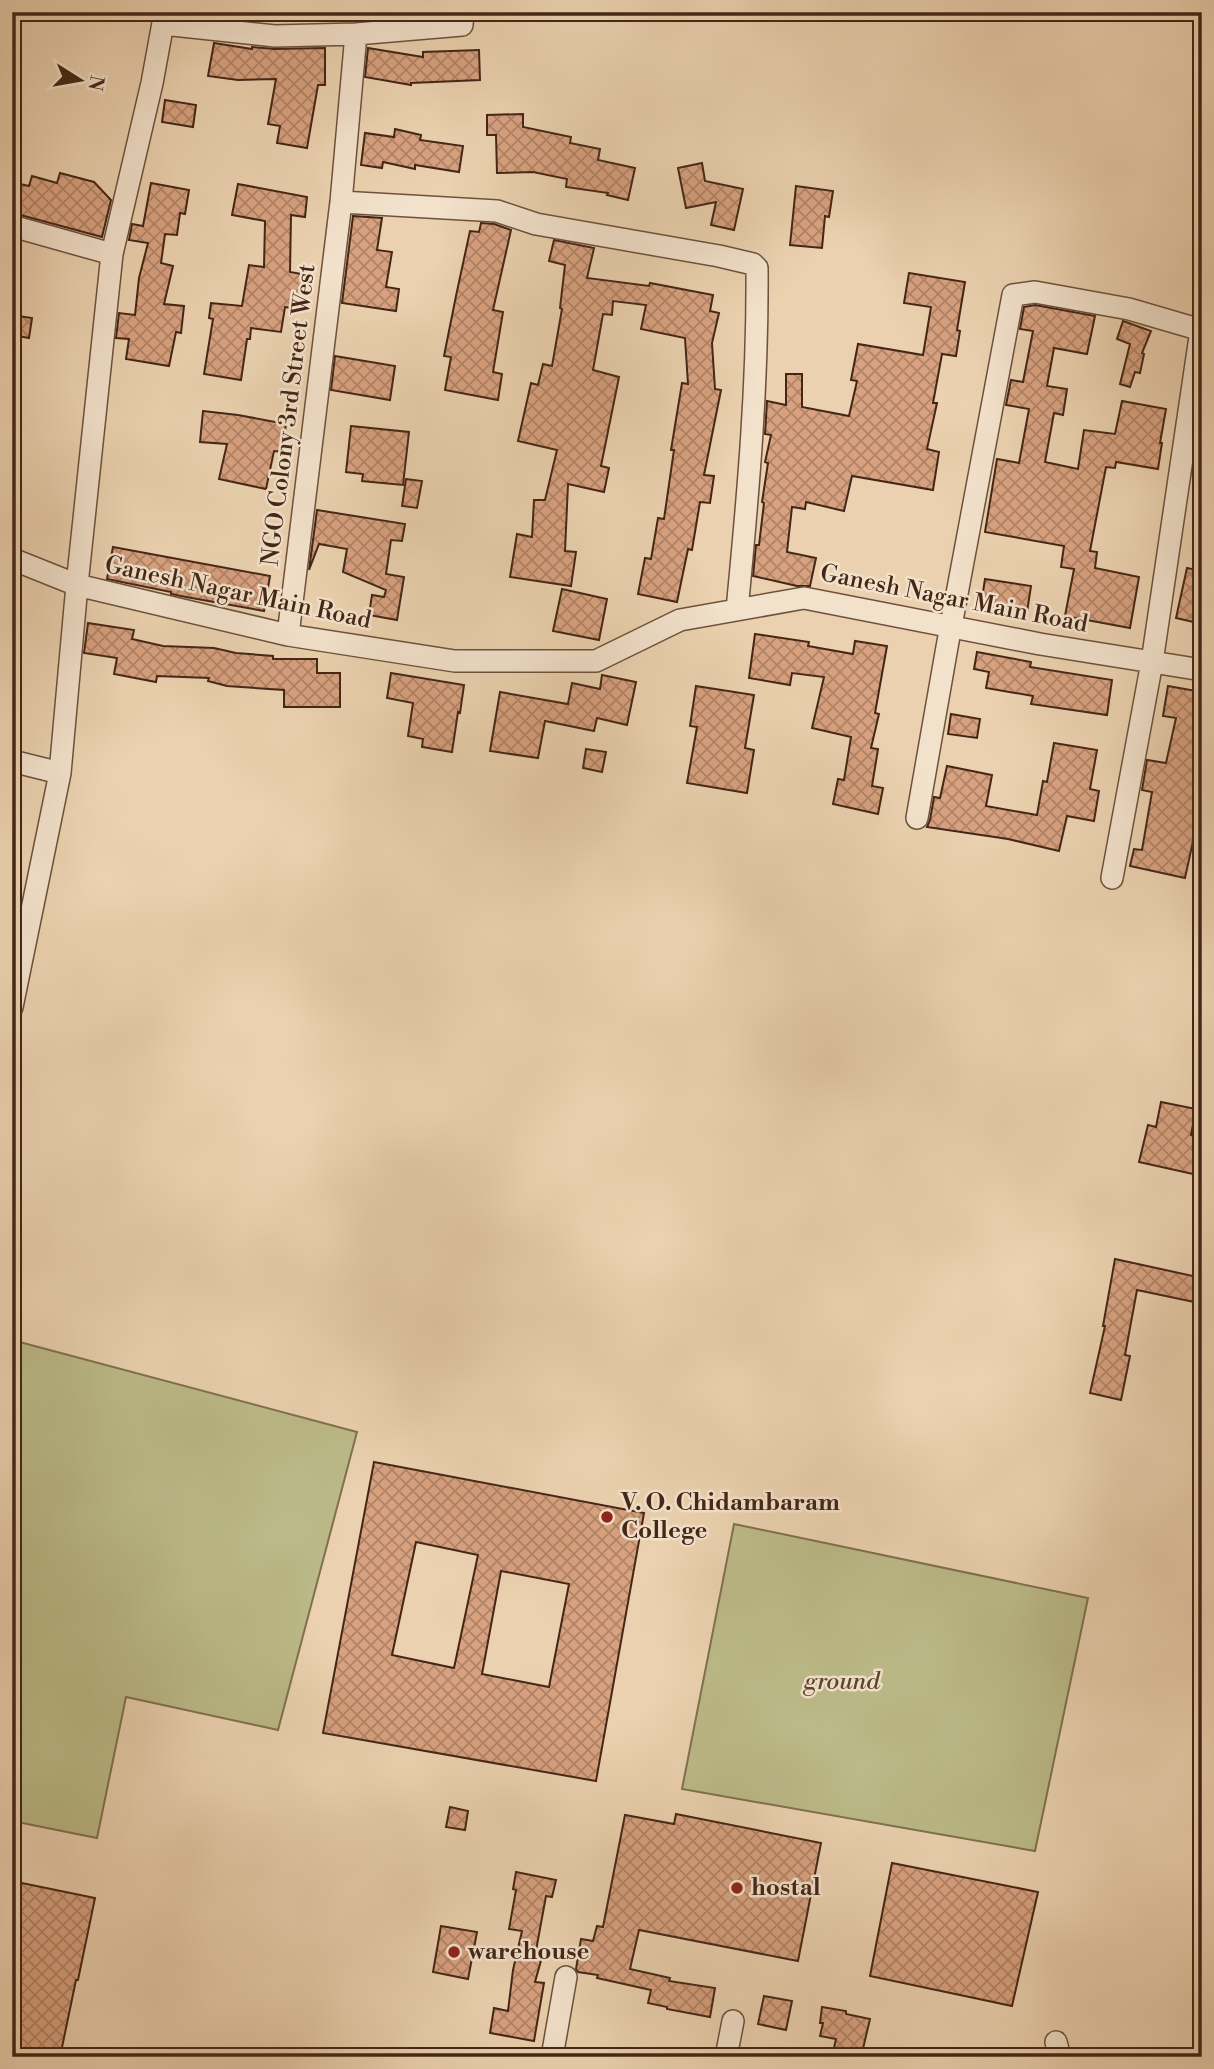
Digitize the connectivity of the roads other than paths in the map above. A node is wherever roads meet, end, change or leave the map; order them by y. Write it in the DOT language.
graph roads {
  1 [pos="463,12"];
  2 [pos="164,18"];
  3 [pos="356,34"];
  4 [pos="341,202"];
  5 [pos="12,226"];
  6 [pos="112,254"];
  7 [pos="1201,330"];
  8 [pos="12,559"];
  9 [pos="77,585"];
  10 [pos="737,610"];
  11 [pos="951,626"];
  12 [pos="288,635"];
  13 [pos="1152,662"];
  14 [pos="1202,670"];
  15 [pos="12,761"];
  16 [pos="60,773"];
  17 [pos="917,818"];
  18 [pos="1112,878"];
  19 [pos="16,973"];
  20 [pos="12,1007"];
  21 [pos="566,1977"];
  22 [pos="733,2021"];
  23 [pos="552,2057"];
  24 [pos="726,2057"];
  1 -- 3 [label="street"];
  2 -- 3 [label="street"];
  2 -- 6 [label="street, Ganesh Nagar Main Road"];
  3 -- 4 [label="street, NGO Colony 3rd Street West"];
  4 -- 10 [label="street"];
  4 -- 12 [label="street, NGO Colony 3rd Street West"];
  5 -- 6 [label="street"];
  6 -- 9 [label="street, Ganesh Nagar Main Road"];
  7 -- 11 [label="street"];
  7 -- 13 [label="street"];
  8 -- 9 [label="street"];
  9 -- 12 [label="street, Ganesh Nagar Main Road"];
  9 -- 16 [label="street"];
  10 -- 11 [label="street, Ganesh Nagar Main Road"];
  10 -- 12 [label="street, Ganesh Nagar Main Road"];
  11 -- 13 [label="street, Ganesh Nagar Main Road"];
  11 -- 17 [label="street"];
  13 -- 14 [label="street, Ganesh Nagar Main Road"];
  13 -- 18 [label="street"];
  15 -- 16 [label="street"];
  16 -- 19 [label="street"];
  19 -- 20 [label="street"];
  21 -- 23 [label="street"];
  22 -- 24 [label="street"];
}
